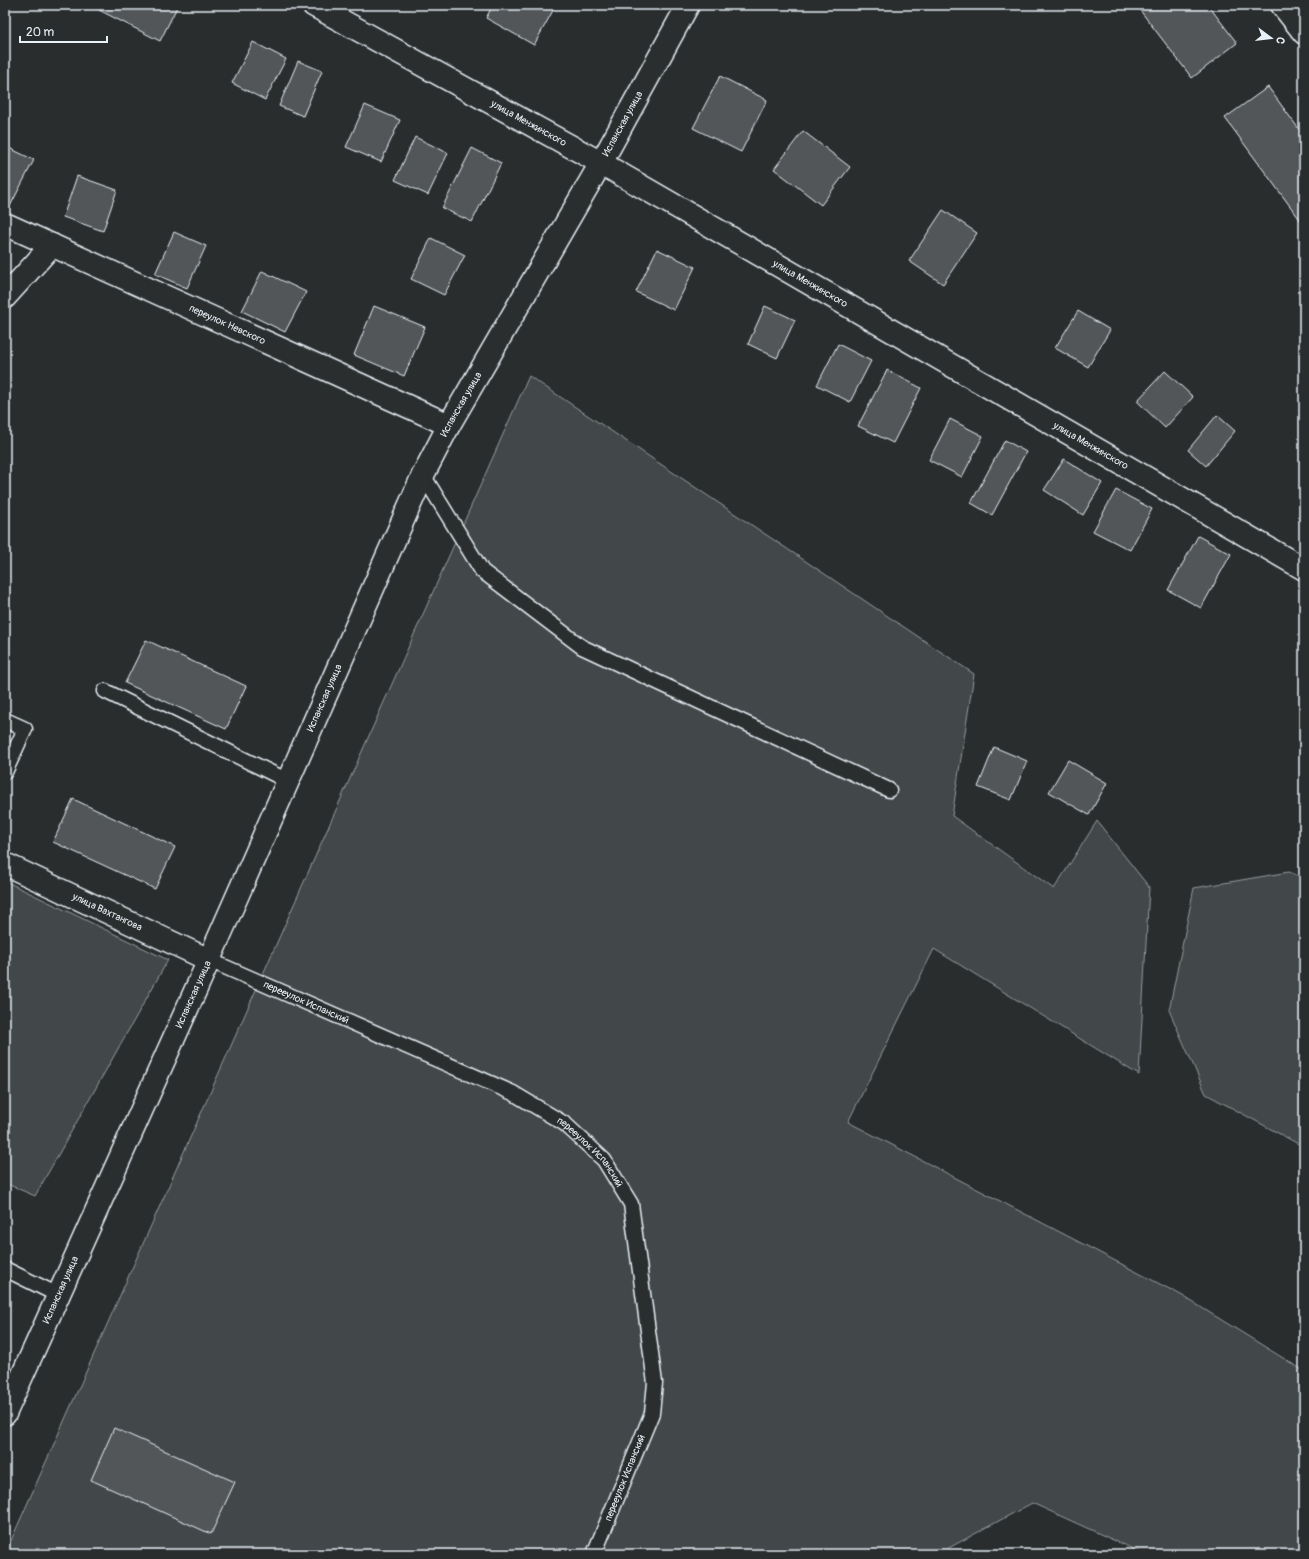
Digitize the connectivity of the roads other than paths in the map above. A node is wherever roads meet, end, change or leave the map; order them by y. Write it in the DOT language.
graph roads {
  1 [pos="313,5"];
  2 [pos="688,5"];
  3 [pos="1282,5"];
  4 [pos="1304,33"];
  5 [pos="601,163"];
  6 [pos="5,224"];
  7 [pos="52,245"];
  8 [pos="5,297"];
  9 [pos="449,425"];
  10 [pos="423,475"];
  11 [pos="1304,569"];
  12 [pos="104,691"];
  13 [pos="5,720"];
  14 [pos="5,772"];
  15 [pos="288,781"];
  16 [pos="889,790"];
  17 [pos="5,864"];
  18 [pos="209,960"];
  19 [pos="5,1269"];
  20 [pos="58,1295"];
  21 [pos="5,1414"];
  22 [pos="594,1554"];
  1 -- 5 [label="street, улица Менжинского"];
  2 -- 5 [label="street, Испанская улица"];
  3 -- 4 [label="street"];
  5 -- 9 [label="street, Испанская улица"];
  5 -- 11 [label="street, улица Менжинского"];
  6 -- 7 [label="street, переулок Невского"];
  7 -- 8 [label="street"];
  7 -- 9 [label="street, переулок Невского"];
  9 -- 10 [label="street, Испанская улица"];
  10 -- 15 [label="street, Испанская улица"];
  10 -- 16 [label="lane"];
  12 -- 15 [label="lane"];
  13 -- 14 [label="lane"];
  15 -- 18 [label="street, Испанская улица"];
  17 -- 18 [label="street, улица Вахтангова"];
  18 -- 20 [label="street, Испанская улица"];
  18 -- 22 [label="lane, перееулок Испанский"];
  19 -- 20 [label="lane"];
  20 -- 21 [label="street, Испанская улица"];
}
